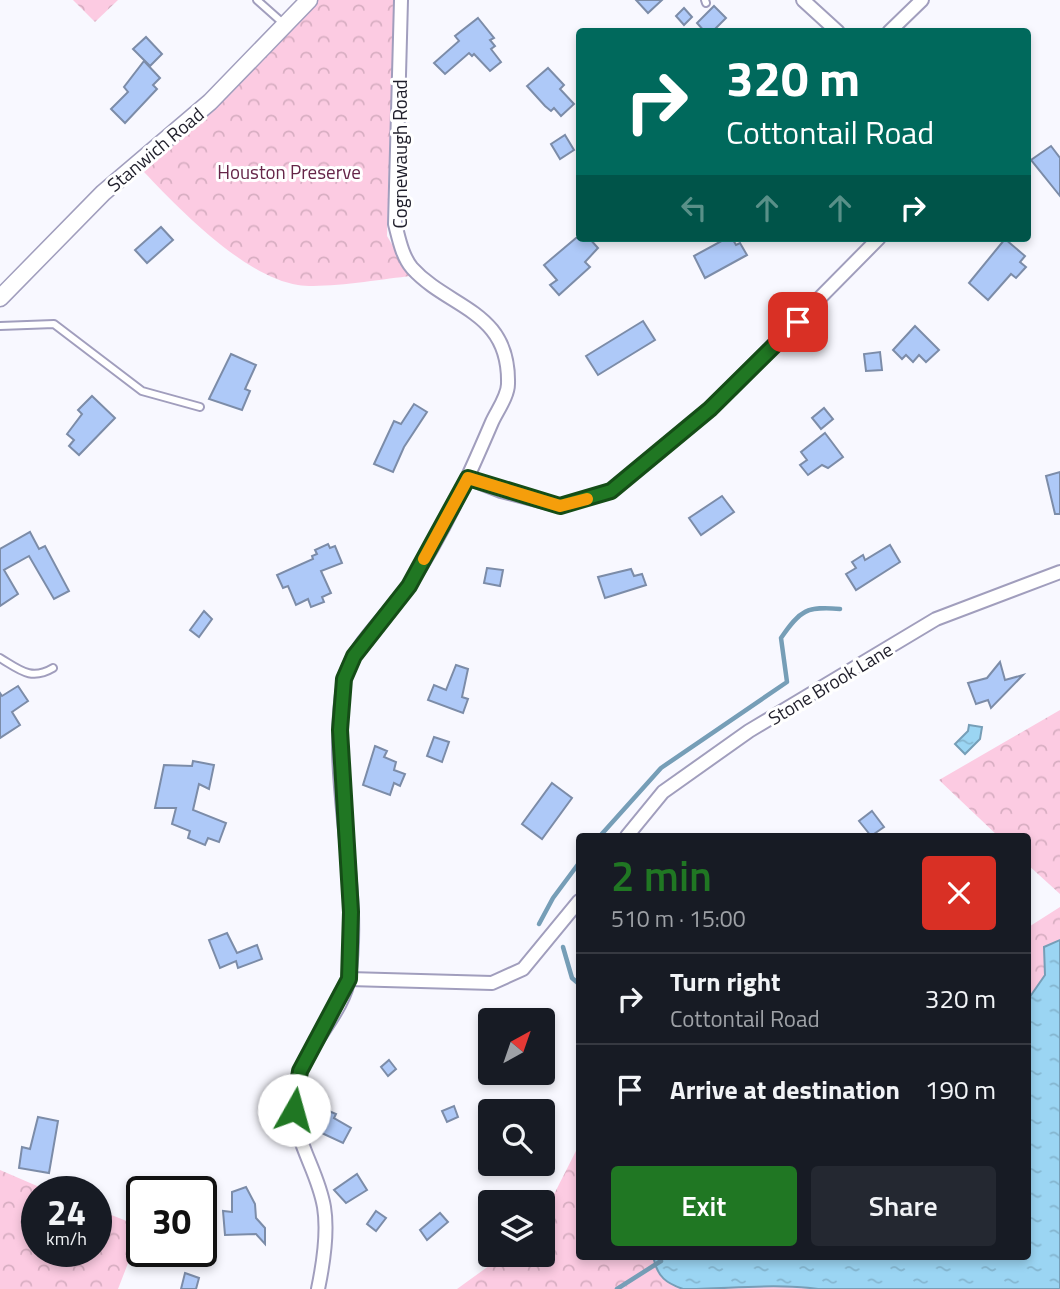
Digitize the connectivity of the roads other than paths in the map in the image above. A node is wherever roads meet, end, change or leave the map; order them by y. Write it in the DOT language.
graph roads {
  1 [pos="257,0"];
  2 [pos="309,0"];
  3 [pos="401,0"];
  4 [pos="803,0"];
  5 [pos="922,0"];
  6 [pos="285,25"];
  7 [pos="833,28"];
  8 [pos="893,28"];
  9 [pos="875,242"];
  10 [pos="0,298"];
  11 [pos="0,326"];
  12 [pos="200,407"];
  13 [pos="468,478"];
  14 [pos="1060,572"];
  15 [pos="0,658"];
  16 [pos="53,668"];
  17 [pos="629,833"];
  18 [pos="576,905"];
  19 [pos="349,979"];
  20 [pos="318,1289"];
  1 -- 6 [label="lane"];
  2 -- 6 [label="street, Stanwich Road"];
  3 -- 13 [label="street, Cognewaugh Road"];
  4 -- 7 [label="street"];
  5 -- 8 [label="street"];
  6 -- 10 [label="street, Stanwich Road"];
  9 -- 13 [label="street"];
  11 -- 12 [label="lane"];
  13 -- 19 [label="street, Cognewaugh Road"];
  14 -- 17 [label="street, Stone Brook Lane"];
  15 -- 16 [label="lane"];
  18 -- 19 [label="street"];
  19 -- 20 [label="street, Cognewaugh Road"];
}
